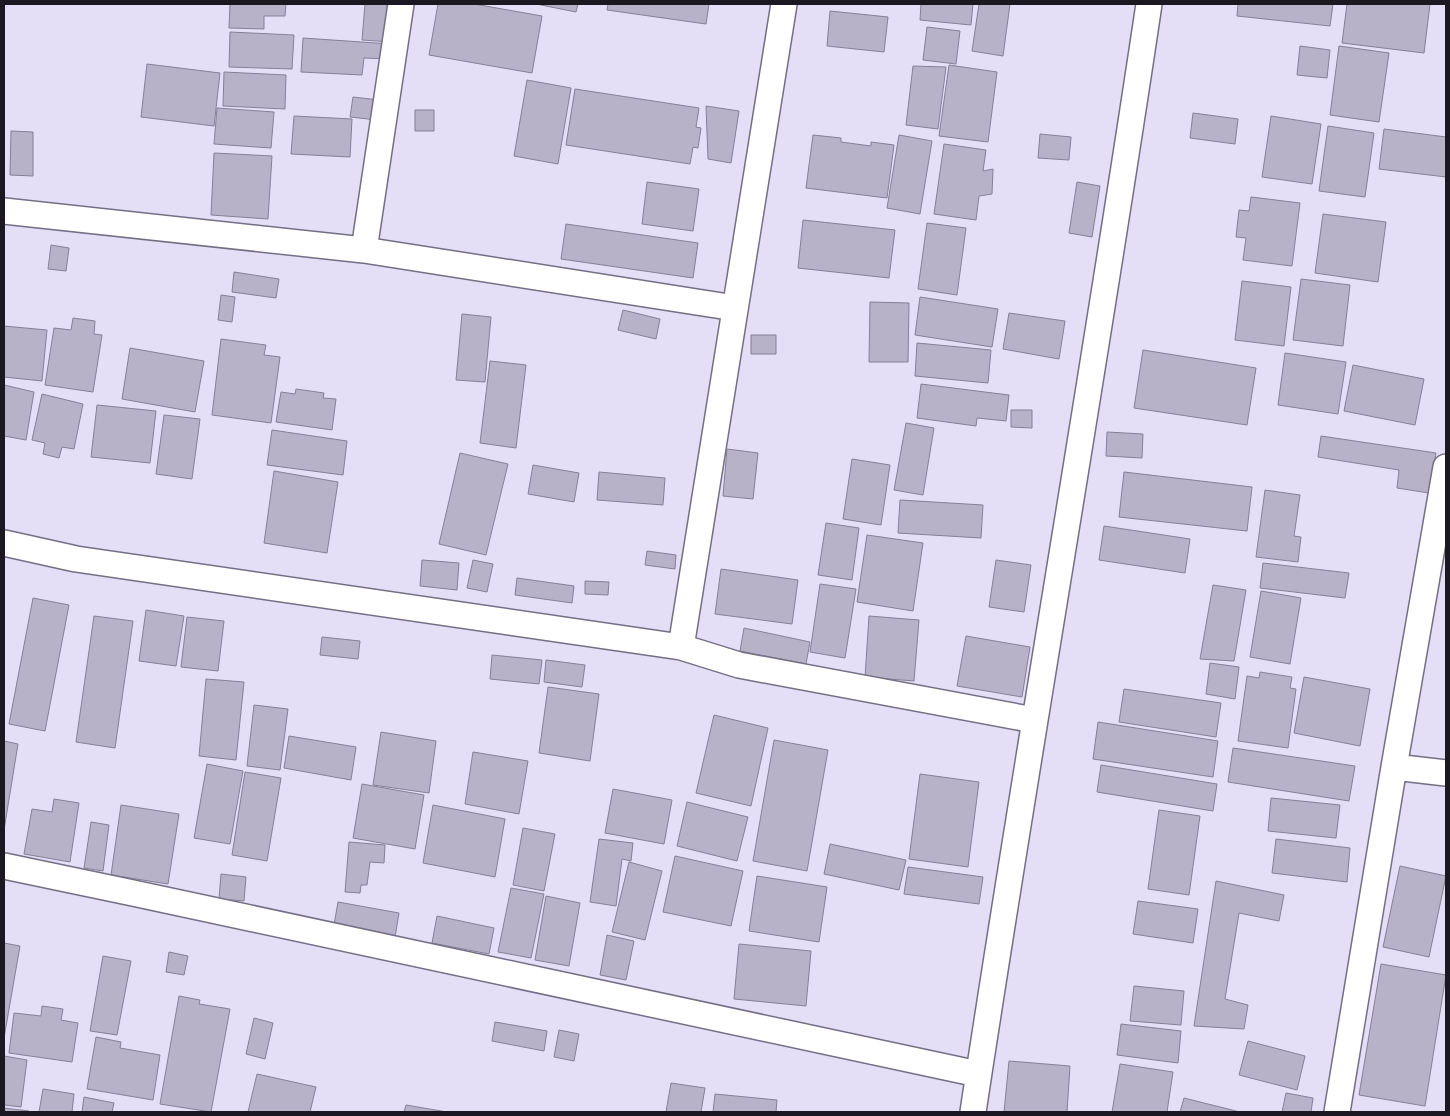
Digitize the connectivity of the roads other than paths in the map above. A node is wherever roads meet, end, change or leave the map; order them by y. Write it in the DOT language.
graph roads {
  1 [pos="401,4"];
  2 [pos="784,4"];
  3 [pos="1149,4"];
  4 [pos="4,211"];
  5 [pos="364,250"];
  6 [pos="735,308"];
  7 [pos="1446,467"];
  8 [pos="4,543"];
  9 [pos="681,647"];
  10 [pos="1034,720"];
  11 [pos="1394,767"];
  12 [pos="1446,773"];
  13 [pos="4,866"];
  14 [pos="978,1074"];
  15 [pos="973,1112"];
  16 [pos="1337,1112"];
  1 -- 5 [label="street"];
  2 -- 6 [label="street"];
  3 -- 10 [label="street"];
  4 -- 5 [label="street"];
  5 -- 6 [label="street"];
  6 -- 9 [label="street"];
  7 -- 11 [label="street"];
  8 -- 9 [label="street"];
  9 -- 10 [label="street"];
  10 -- 14 [label="street"];
  11 -- 12 [label="street"];
  11 -- 16 [label="street"];
  13 -- 14 [label="street"];
  14 -- 15 [label="street"];
}
